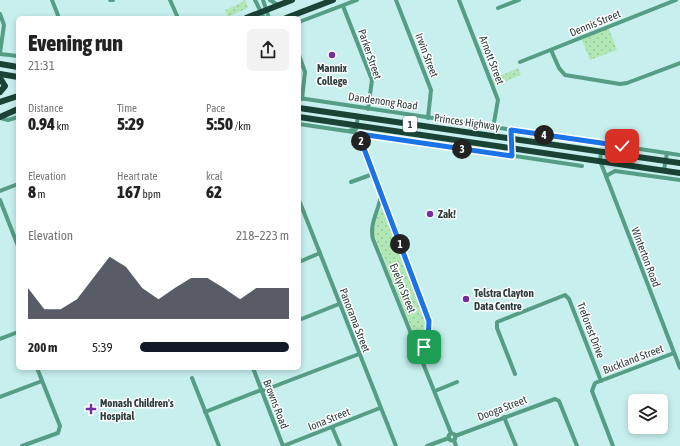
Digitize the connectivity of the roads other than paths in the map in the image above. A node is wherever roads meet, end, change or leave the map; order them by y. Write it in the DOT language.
graph roads {
  1 [pos="52,0"];
  2 [pos="170,0"];
  3 [pos="255,0"];
  4 [pos="263,0"];
  5 [pos="270,0"];
  6 [pos="292,0"];
  7 [pos="332,0"];
  8 [pos="357,0"];
  9 [pos="396,0"];
  10 [pos="459,0"];
  11 [pos="519,0"];
  12 [pos="676,0"];
  13 [pos="278,5"];
  14 [pos="343,6"];
  15 [pos="498,8"];
  16 [pos="264,13"];
  17 [pos="0,14"];
  18 [pos="58,16"];
  19 [pos="177,16"];
  20 [pos="253,16"];
  21 [pos="291,16"];
  22 [pos="301,21"];
  23 [pos="551,50"];
  24 [pos="0,54"];
  25 [pos="16,56"];
  26 [pos="301,60"];
  27 [pos="520,62"];
  28 [pos="680,63"];
  29 [pos="0,64"];
  30 [pos="16,67"];
  31 [pos="0,74"];
  32 [pos="16,77"];
  33 [pos="0,78"];
  34 [pos="0,92"];
  35 [pos="301,94"];
  36 [pos="16,97"];
  37 [pos="301,99"];
  38 [pos="0,102"];
  39 [pos="301,108"];
  40 [pos="368,109"];
  41 [pos="16,110"];
  42 [pos="358,116"];
  43 [pos="301,117"];
  44 [pos="0,118"];
  45 [pos="16,118"];
  46 [pos="428,118"];
  47 [pos="301,124"];
  48 [pos="357,125"];
  49 [pos="493,128"];
  50 [pos="511,130"];
  51 [pos="395,131"];
  52 [pos="346,132"];
  53 [pos="360,134"];
  54 [pos="385,137"];
  55 [pos="511,138"];
  56 [pos="512,147"];
  57 [pos="601,151"];
  58 [pos="667,153"];
  59 [pos="680,155"];
  60 [pos="512,156"];
  61 [pos="570,157"];
  62 [pos="600,161"];
  63 [pos="666,161"];
  64 [pos="680,162"];
  65 [pos="559,163"];
  66 [pos="582,166"];
  67 [pos="652,168"];
  68 [pos="664,170"];
  69 [pos="680,173"];
  70 [pos="373,174"];
  71 [pos="606,176"];
  72 [pos="659,177"];
  73 [pos="680,180"];
  74 [pos="351,182"];
  75 [pos="16,185"];
  76 [pos="0,191"];
  77 [pos="381,195"];
  78 [pos="0,200"];
  79 [pos="301,206"];
  80 [pos="16,241"];
  81 [pos="320,254"];
  82 [pos="301,261"];
  83 [pos="339,304"];
  84 [pos="301,319"];
  85 [pos="16,333"];
  86 [pos="0,339"];
  87 [pos="674,353"];
  88 [pos="359,354"];
  89 [pos="424,363"];
  90 [pos="680,368"];
  91 [pos="38,370"];
  92 [pos="253,370"];
  93 [pos="515,374"];
  94 [pos="192,378"];
  95 [pos="42,381"];
  96 [pos="601,381"];
  97 [pos="457,382"];
  98 [pos="261,390"];
  99 [pos="435,391"];
  100 [pos="0,397"];
  101 [pos="380,408"];
  102 [pos="205,412"];
  103 [pos="504,417"];
  104 [pos="332,427"];
  105 [pos="453,436"];
  106 [pos="22,446"];
  107 [pos="219,446"];
  108 [pos="283,446"];
  109 [pos="340,446"];
  110 [pos="396,446"];
  111 [pos="427,446"];
  112 [pos="456,446"];
  113 [pos="516,446"];
  114 [pos="576,446"];
  115 [pos="613,446"];
  1 -- 18 [label="street"];
  2 -- 19 [label="street"];
  3 -- 16 [label="street"];
  4 -- 16 [label="street"];
  5 -- 13 [label="street"];
  6 -- 13 [label="highway"];
  7 -- 21 [label="highway"];
  8 -- 14 [label="street"];
  9 -- 46 [label="street, Irwin Street"];
  10 -- 49 [label="street, Arnott Street"];
  11 -- 15 [label="street"];
  12 -- 23 [label="street, Dennis Street"];
  13 -- 16 [label="highway"];
  14 -- 22 [label="street"];
  14 -- 40 [label="street, Parker Street"];
  16 -- 20 [label="highway"];
  17 -- 24 [label="street"];
  23 -- 27 [label="street, Dennis Street"];
  23 -- 28 [label="street"];
  24 -- 25 [label="street"];
  26 -- 35 [label="street"];
  29 -- 30 [label="highway"];
  31 -- 32 [label="highway"];
  33 -- 34 [label="highway"];
  36 -- 38 [label="highway"];
  37 -- 40 [label="street, Dandenong Road"];
  39 -- 42 [label="highway, Princes Highway / 1"];
  40 -- 46 [label="street, Dandenong Road"];
  41 -- 44 [label="highway"];
  42 -- 48 [label="street, Dandenong Road"];
  42 -- 55 [label="highway, Princes Highway / 1"];
  43 -- 48 [label="highway, Princes Highway / 1"];
  44 -- 45 [label="street"];
  46 -- 49 [label="street, Dandenong Road"];
  47 -- 52 [label="street"];
  48 -- 51 [label="highway, Princes Highway / 1"];
  48 -- 52 [label="street"];
  49 -- 50 [label="street, Dandenong Road"];
  50 -- 55 [label="street"];
  50 -- 58 [label="street, Dandenong Road"];
  51 -- 54 [label="street"];
  51 -- 56 [label="highway, Princes Highway / 1"];
  52 -- 53 [label="street"];
  53 -- 54 [label="street"];
  53 -- 70 [label="street, Evelyn Street"];
  54 -- 60 [label="street"];
  55 -- 56 [label="street"];
  55 -- 57 [label="highway, Princes Highway / 1"];
  56 -- 60 [label="street"];
  56 -- 61 [label="highway, Princes Highway / 1"];
  57 -- 62 [label="street, Winterton Road"];
  57 -- 63 [label="highway, Princes Highway / 1"];
  58 -- 59 [label="street, Dandenong Road"];
  58 -- 63 [label="street"];
  60 -- 65 [label="street"];
  61 -- 62 [label="highway, Princes Highway / 1"];
  61 -- 65 [label="street"];
  62 -- 67 [label="highway, Princes Highway / 1"];
  62 -- 71 [label="street, Winterton Road"];
  63 -- 64 [label="highway, Princes Highway / 1"];
  63 -- 68 [label="street"];
  65 -- 66 [label="street"];
  67 -- 68 [label="highway, Princes Highway / 1"];
  67 -- 72 [label="street"];
  68 -- 69 [label="highway, Princes Highway / 1"];
  70 -- 74 [label="street"];
  70 -- 77 [label="street, Evelyn Street"];
  71 -- 72 [label="street"];
  71 -- 87 [label="street, Winterton Road"];
  72 -- 73 [label="street"];
  75 -- 76 [label="street"];
  77 -- 89 [label="street, Evelyn Street"];
  77 -- 89 [label="street, Evelyn Street"];
  78 -- 80 [label="street"];
  79 -- 81 [label="street, Panorama Street"];
  81 -- 82 [label="street"];
  81 -- 83 [label="street, Panorama Street"];
  83 -- 84 [label="street"];
  83 -- 88 [label="street, Panorama Street"];
  85 -- 86 [label="street"];
  87 -- 90 [label="street, Winterton Road"];
  87 -- 96 [label="street, Buckland Street"];
  88 -- 98 [label="street"];
  88 -- 101 [label="street, Panorama Street"];
  89 -- 99 [label="street, Evelyn Street"];
  91 -- 95 [label="street"];
  92 -- 98 [label="street, Browns Road"];
  93 -- 96 [label="street, Treforest Drive"];
  94 -- 102 [label="street"];
  95 -- 100 [label="street"];
  95 -- 106 [label="street"];
  96 -- 115 [label="street, Buckland Street"];
  97 -- 99 [label="street"];
  98 -- 102 [label="street"];
  98 -- 108 [label="street, Browns Road"];
  99 -- 105 [label="street, Evelyn Street"];
  101 -- 104 [label="street, Iona Street"];
  101 -- 110 [label="street, Panorama Street"];
  102 -- 107 [label="street"];
  103 -- 105 [label="street, Dooga Street"];
  103 -- 113 [label="street"];
  103 -- 114 [label="street, Dooga Street"];
  104 -- 108 [label="street, Iona Street"];
  104 -- 109 [label="street"];
  105 -- 111 [label="street"];
  105 -- 112 [label="street, Evelyn Street"];
}
